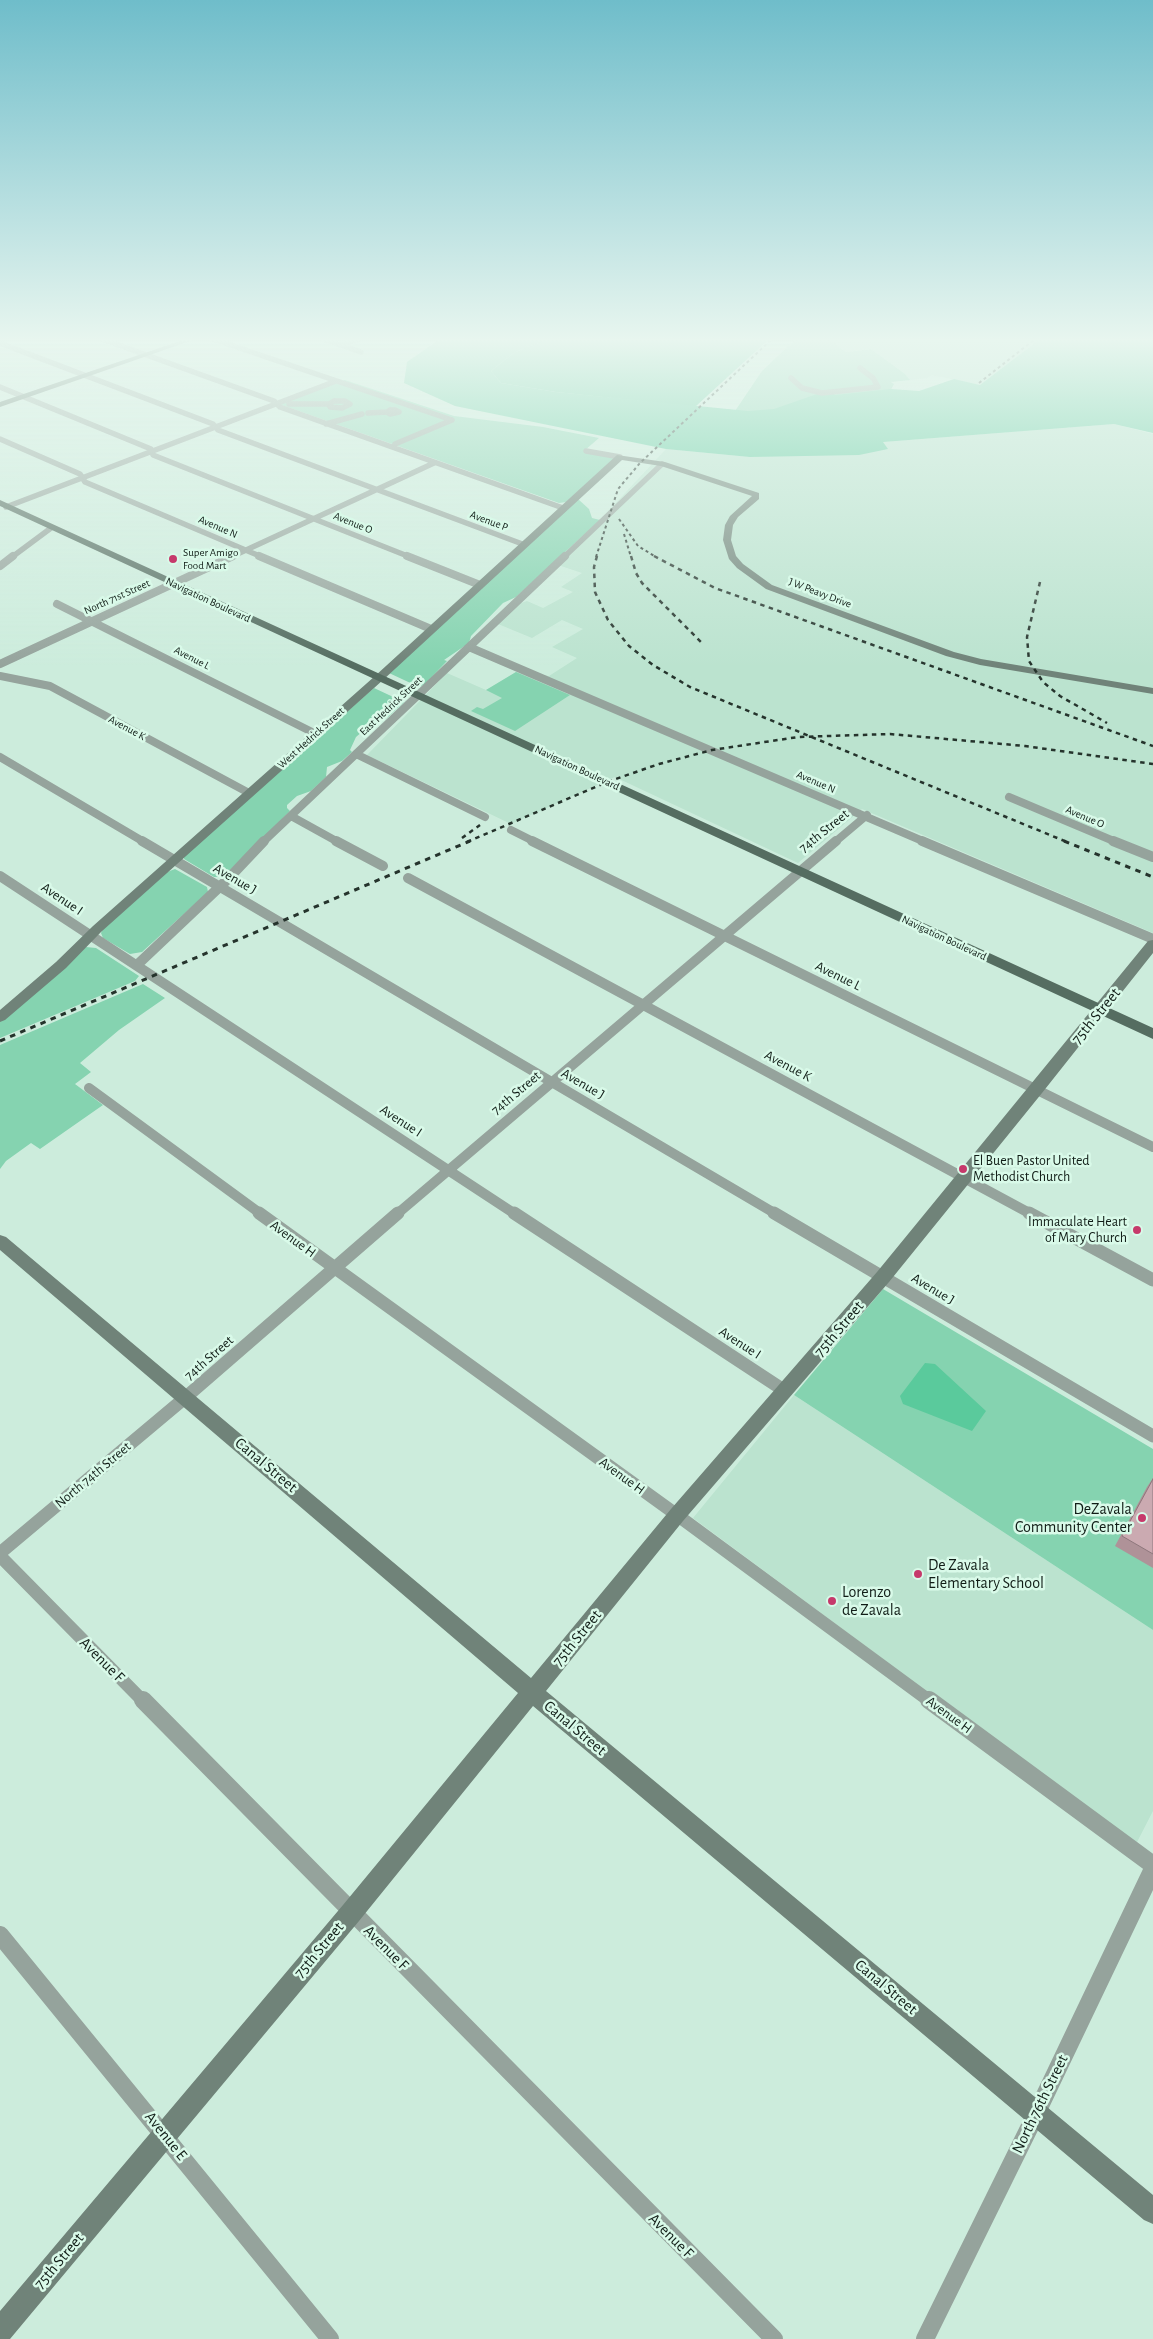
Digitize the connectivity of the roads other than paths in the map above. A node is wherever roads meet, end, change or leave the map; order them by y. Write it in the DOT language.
graph roads {
  1 [pos="21,448"];
  2 [pos="149,448"];
  3 [pos="159,448"];
  4 [pos="266,448"];
  5 [pos="393,448"];
  6 [pos="152,451"];
  7 [pos="586,451"];
  8 [pos="620,457"];
  9 [pos="434,463"];
  10 [pos="662,464"];
  11 [pos="82,478"];
  12 [pos="375,490"];
  13 [pos="3,505"];
  14 [pos="563,508"];
  15 [pos="313,518"];
  16 [pos="51,528"];
  17 [pos="525,545"];
  18 [pos="244,550"];
  19 [pos="0,566"];
  20 [pos="172,584"];
  21 [pos="480,585"];
  22 [pos="57,604"];
  23 [pos="90,621"];
  24 [pos="431,629"];
  25 [pos="469,647"];
  26 [pos="0,664"];
  27 [pos="0,676"];
  28 [pos="379,678"];
  29 [pos="1153,691"];
  30 [pos="418,696"];
  31 [pos="316,734"];
  32 [pos="356,754"];
  33 [pos="0,757"];
  34 [pos="249,793"];
  35 [pos="1009,797"];
  36 [pos="867,815"];
  37 [pos="291,816"];
  38 [pos="485,817"];
  39 [pos="511,830"];
  40 [pos="1153,857"];
  41 [pos="174,860"];
  42 [pos="384,866"];
  43 [pos="799,871"];
  44 [pos="0,876"];
  45 [pos="408,878"];
  46 [pos="219,887"];
  47 [pos="725,935"];
  48 [pos="90,936"];
  49 [pos="1153,939"];
  50 [pos="1153,944"];
  51 [pos="137,966"];
  52 [pos="644,1006"];
  53 [pos="1100,1010"];
  54 [pos="0,1017"];
  55 [pos="1153,1034"];
  56 [pos="551,1083"];
  57 [pos="89,1088"];
  58 [pos="1037,1089"];
  59 [pos="1153,1147"];
  60 [pos="448,1170"];
  61 [pos="963,1178"];
  62 [pos="0,1241"];
  63 [pos="335,1269"];
  64 [pos="883,1277"];
  65 [pos="1153,1280"];
  66 [pos="786,1391"];
  67 [pos="186,1397"];
  68 [pos="1153,1436"];
  69 [pos="677,1515"];
  70 [pos="0,1555"];
  71 [pos="532,1692"];
  72 [pos="1153,1865"];
  73 [pos="1153,1869"];
  74 [pos="351,1913"];
  75 [pos="0,1935"];
  76 [pos="1037,2112"];
  77 [pos="166,2135"];
  78 [pos="1153,2211"];
  79 [pos="0,2332"];
  80 [pos="330,2339"];
  81 [pos="774,2339"];
  82 [pos="925,2339"];
  1 -- 11 [label="street, Avenue N"];
  2 -- 6 [label="street, Avenue O"];
  3 -- 6 [label="street"];
  4 -- 12 [label="street, Avenue P"];
  5 -- 9 [label="street"];
  6 -- 11 [label="street"];
  6 -- 15 [label="street, Avenue O"];
  7 -- 8 [label="street, J W Peavy Drive"];
  8 -- 10 [label="street, J W Peavy Drive"];
  8 -- 14 [label="street, West Hedrick Street"];
  9 -- 12 [label="street, North 71st Street"];
  9 -- 14 [label="street"];
  10 -- 25 [label="street, East Hedrick Street"];
  10 -- 29 [label="street, J W Peavy Drive"];
  11 -- 13 [label="street"];
  11 -- 18 [label="street, Avenue N"];
  12 -- 15 [label="street, North 71st Street"];
  12 -- 17 [label="street, Avenue P"];
  13 -- 16 [label="main road, Navigation Boulevard"];
  14 -- 17 [label="street, West Hedrick Street"];
  15 -- 18 [label="street, North 71st Street"];
  15 -- 21 [label="street, Avenue O"];
  16 -- 19 [label="street"];
  16 -- 20 [label="main road, Navigation Boulevard"];
  17 -- 21 [label="street, West Hedrick Street"];
  18 -- 20 [label="street, North 71st Street"];
  18 -- 24 [label="street, Avenue N"];
  20 -- 23 [label="street, North 71st Street"];
  20 -- 28 [label="main road, Navigation Boulevard"];
  21 -- 24 [label="street, West Hedrick Street"];
  22 -- 23 [label="street, Avenue L"];
  23 -- 26 [label="street, North 71st Street"];
  23 -- 31 [label="street, Avenue L"];
  24 -- 28 [label="street, West Hedrick Street"];
  25 -- 30 [label="street, East Hedrick Street"];
  25 -- 36 [label="street, Avenue N"];
  27 -- 34 [label="street, Avenue K"];
  28 -- 30 [label="main road, Navigation Boulevard"];
  28 -- 31 [label="street, West Hedrick Street"];
  30 -- 32 [label="street, East Hedrick Street"];
  30 -- 43 [label="main road, Navigation Boulevard"];
  31 -- 34 [label="street, West Hedrick Street"];
  32 -- 37 [label="street, East Hedrick Street"];
  32 -- 38 [label="street"];
  33 -- 41 [label="street, Avenue J"];
  34 -- 41 [label="street, West Hedrick Street"];
  35 -- 40 [label="street, Avenue O"];
  36 -- 43 [label="street, 74th Street"];
  36 -- 49 [label="street, Avenue N"];
  37 -- 42 [label="street"];
  37 -- 46 [label="street, East Hedrick Street"];
  39 -- 47 [label="street, Avenue L"];
  41 -- 46 [label="street, Avenue J"];
  41 -- 48 [label="street, West Hedrick Street"];
  43 -- 47 [label="street, 74th Street"];
  43 -- 53 [label="main road, Navigation Boulevard"];
  44 -- 48 [label="street, Avenue I"];
  45 -- 52 [label="street, Avenue K"];
  46 -- 51 [label="street, East Hedrick Street"];
  46 -- 56 [label="street, Avenue J"];
  47 -- 52 [label="street, 74th Street"];
  47 -- 58 [label="street, Avenue L"];
  48 -- 51 [label="street, Avenue I"];
  48 -- 54 [label="street, West Hedrick Street"];
  50 -- 53 [label="street, 75th Street"];
  51 -- 60 [label="street, Avenue I"];
  52 -- 56 [label="street, 74th Street"];
  52 -- 61 [label="street, Avenue K"];
  53 -- 55 [label="main road, Navigation Boulevard"];
  53 -- 58 [label="street, 75th Street"];
  56 -- 60 [label="street, 74th Street"];
  56 -- 64 [label="street, Avenue J"];
  57 -- 63 [label="street, Avenue H"];
  58 -- 59 [label="street, Avenue L"];
  58 -- 61 [label="street, 75th Street"];
  60 -- 63 [label="street, 74th Street"];
  60 -- 66 [label="street, Avenue I"];
  61 -- 64 [label="street, 75th Street"];
  61 -- 65 [label="street, Avenue K"];
  62 -- 67 [label="street, Canal Street"];
  63 -- 67 [label="street, 74th Street"];
  63 -- 69 [label="street, Avenue H"];
  64 -- 66 [label="street, 75th Street"];
  64 -- 68 [label="street, Avenue J"];
  66 -- 69 [label="street, 75th Street"];
  67 -- 70 [label="street, North 74th Street"];
  67 -- 71 [label="street, Canal Street"];
  69 -- 71 [label="street, 75th Street"];
  69 -- 72 [label="street, Avenue H"];
  70 -- 74 [label="street, Avenue F"];
  71 -- 74 [label="street, 75th Street"];
  71 -- 76 [label="street, Canal Street"];
  73 -- 76 [label="street, North 76th Street"];
  74 -- 77 [label="street, 75th Street"];
  74 -- 81 [label="street, Avenue F"];
  75 -- 77 [label="street, Avenue E"];
  76 -- 78 [label="street, Canal Street"];
  76 -- 82 [label="street, North 76th Street"];
  77 -- 79 [label="street, 75th Street"];
  77 -- 80 [label="street, Avenue E"];
}
